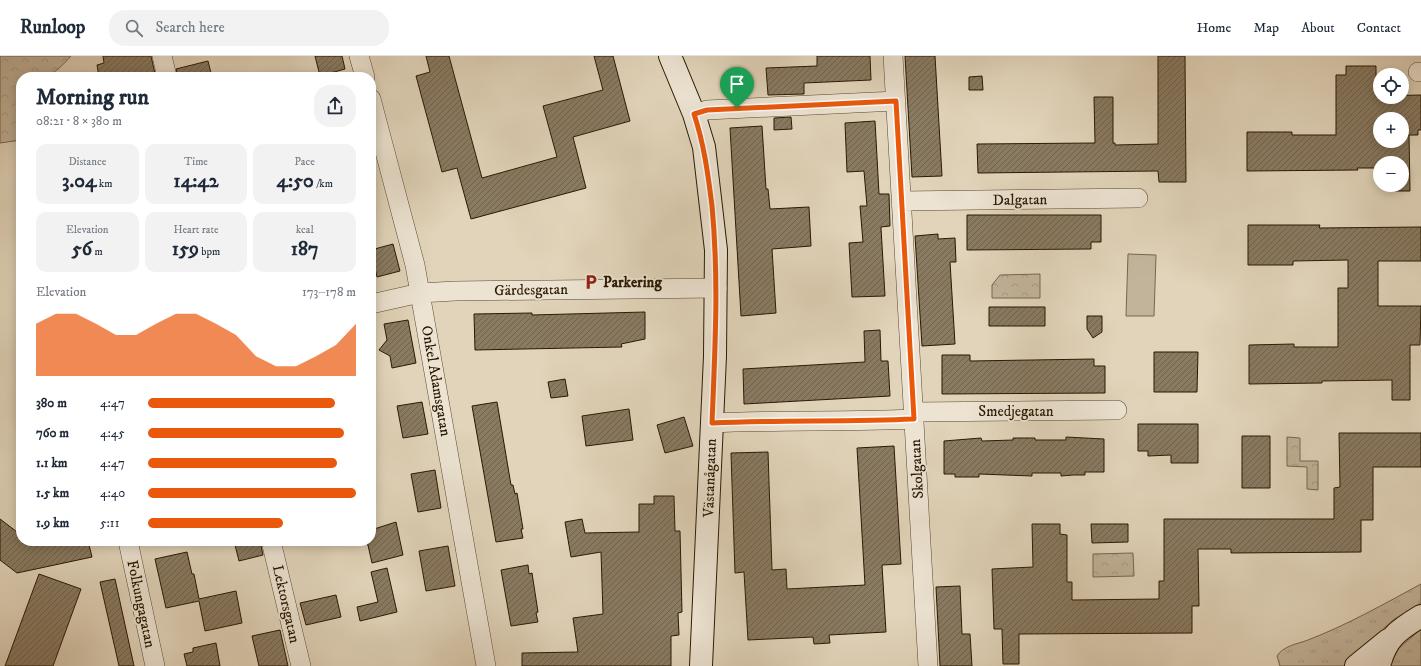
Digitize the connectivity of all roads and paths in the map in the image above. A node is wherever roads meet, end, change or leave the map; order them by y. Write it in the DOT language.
graph roads {
  1 [pos="162,56"];
  2 [pos="359,56"];
  3 [pos="670,56"];
  4 [pos="893,56"];
  5 [pos="166,72"];
  6 [pos="364,72"];
  7 [pos="896,101"];
  8 [pos="694,114"];
  9 [pos="376,118"];
  10 [pos="1138,198"];
  11 [pos="902,201"];
  12 [pos="717,288"];
  13 [pos="420,293"];
  14 [pos="376,303"];
  15 [pos="1117,410"];
  16 [pos="914,415"];
  17 [pos="712,423"];
  18 [pos="129,546"];
  19 [pos="272,546"];
  20 [pos="1421,616"];
  21 [pos="1392,636"];
  22 [pos="155,666"];
  23 [pos="301,666"];
  24 [pos="486,666"];
  25 [pos="701,666"];
  26 [pos="928,666"];
  27 [pos="1356,666"];
  28 [pos="1379,666"];
  1 -- 5 [label="street"];
  2 -- 6 [label="street"];
  3 -- 8 [label="street, Västanågatan"];
  4 -- 7 [label="street, Skolgatan"];
  7 -- 8 [label="street"];
  7 -- 11 [label="street, Skolgatan"];
  8 -- 12 [label="street, Västanågatan"];
  9 -- 13 [label="street, Onkel Adamsgatan"];
  10 -- 11 [label="street, Dalgatan"];
  11 -- 16 [label="street, Skolgatan"];
  12 -- 13 [label="street, Gärdesgatan"];
  12 -- 17 [label="street, Västanågatan"];
  13 -- 14 [label="street, Gärdesgatan"];
  13 -- 24 [label="street, Onkel Adamsgatan"];
  15 -- 16 [label="street, Smedjegatan"];
  16 -- 17 [label="street, Smedjegatan"];
  16 -- 26 [label="street, Skolgatan"];
  17 -- 25 [label="street, Västanågatan"];
  18 -- 22 [label="street, Folkungagatan"];
  19 -- 23 [label="street, Lektorsgatan"];
  20 -- 21 [label="street"];
  21 -- 27 [label="street"];
  21 -- 28 [label="street"];
}
